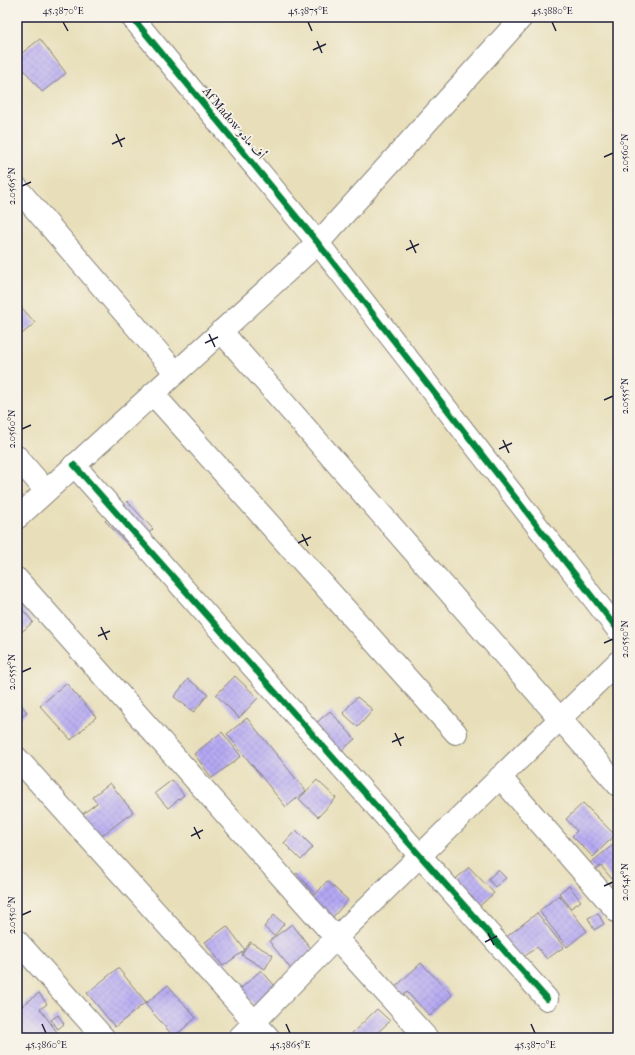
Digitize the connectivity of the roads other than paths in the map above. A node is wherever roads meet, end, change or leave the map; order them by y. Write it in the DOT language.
graph roads {
  1 [pos="132,17"];
  2 [pos="522,17"];
  3 [pos="17,188"];
  4 [pos="318,243"];
  5 [pos="221,331"];
  6 [pos="176,373"];
  7 [pos="152,394"];
  8 [pos="17,457"];
  9 [pos="74,465"];
  10 [pos="46,491"];
  11 [pos="17,518"];
  12 [pos="17,578"];
  13 [pos="618,630"];
  14 [pos="618,662"];
  15 [pos="560,719"];
  16 [pos="456,733"];
  17 [pos="17,758"];
  18 [pos="500,777"];
  19 [pos="618,785"];
  20 [pos="421,855"];
  21 [pos="618,912"];
  22 [pos="336,938"];
  23 [pos="17,941"];
  24 [pos="547,999"];
  25 [pos="254,1022"];
  26 [pos="104,1038"];
  27 [pos="239,1038"];
  28 [pos="269,1038"];
  29 [pos="427,1038"];
  1 -- 4 [label="street, Af Madow أف مادو"];
  2 -- 4 [label="street"];
  3 -- 6 [label="street"];
  4 -- 5 [label="street"];
  4 -- 13 [label="street, Af Madow أف مادو"];
  5 -- 6 [label="street"];
  5 -- 15 [label="street"];
  6 -- 7 [label="street"];
  7 -- 9 [label="street"];
  7 -- 16 [label="street"];
  8 -- 10 [label="street"];
  9 -- 10 [label="street"];
  9 -- 20 [label="street"];
  10 -- 11 [label="street"];
  12 -- 22 [label="street"];
  14 -- 15 [label="street"];
  15 -- 18 [label="street"];
  15 -- 19 [label="street"];
  17 -- 25 [label="street"];
  18 -- 20 [label="street"];
  18 -- 21 [label="street"];
  20 -- 22 [label="street"];
  20 -- 24 [label="street"];
  22 -- 25 [label="street"];
  22 -- 29 [label="street"];
  23 -- 26 [label="street"];
  25 -- 27 [label="street"];
  25 -- 28 [label="street"];
}
